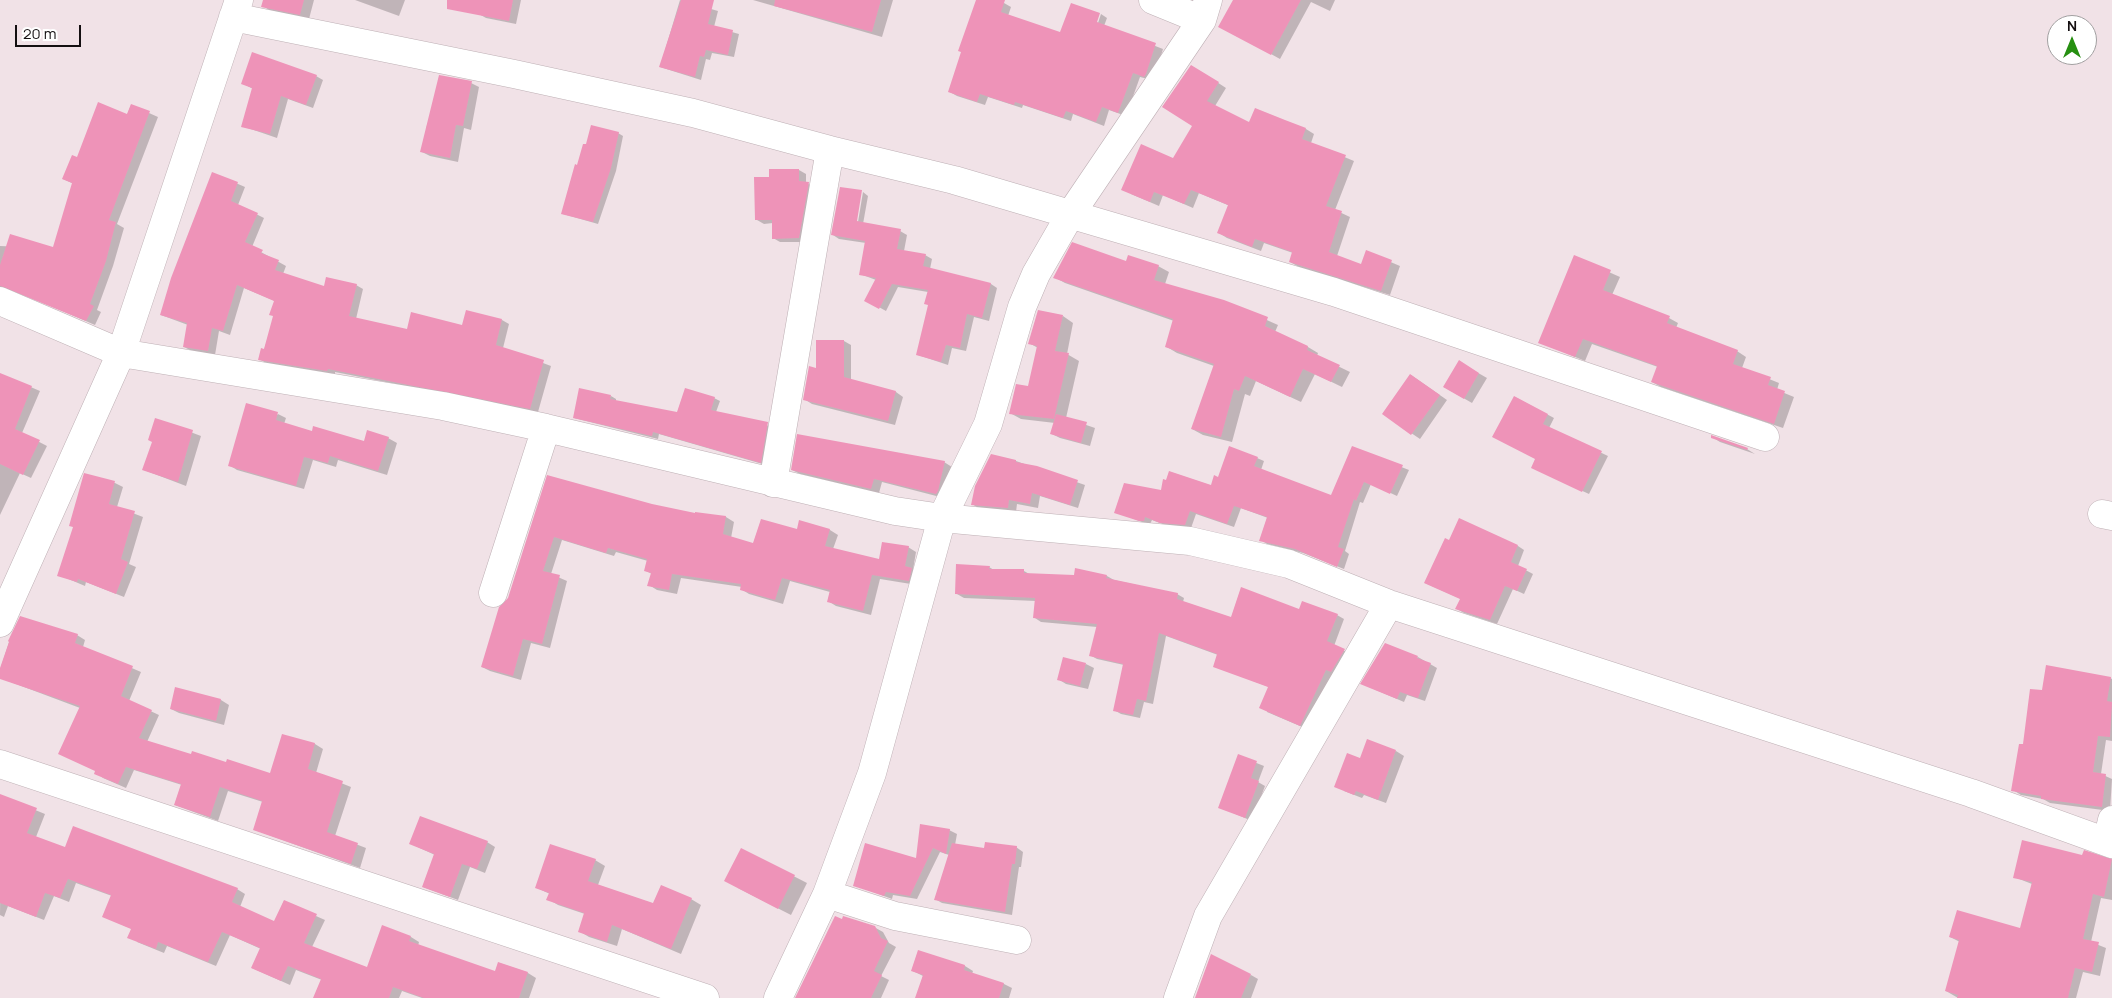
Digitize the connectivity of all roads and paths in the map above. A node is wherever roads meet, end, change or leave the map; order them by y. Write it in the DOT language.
graph roads {
  1 [pos="1152,0"];
  2 [pos="236,8"];
  3 [pos="1205,10"];
  4 [pos="830,150"];
  5 [pos="1070,215"];
  6 [pos="0,301"];
  7 [pos="122,353"];
  8 [pos="546,428"];
  9 [pos="1765,437"];
  10 [pos="773,483"];
  11 [pos="942,518"];
  12 [pos="493,593"];
  13 [pos="1389,604"];
  14 [pos="0,623"];
  15 [pos="0,764"];
  16 [pos="2110,835"];
  17 [pos="827,894"];
  18 [pos="1018,940"];
  19 [pos="705,998"];
  20 [pos="778,998"];
  21 [pos="1178,998"];
  1 -- 3 [label="street"];
  2 -- 4 [label="street"];
  2 -- 7 [label="street"];
  3 -- 5 [label="street"];
  4 -- 5 [label="street"];
  4 -- 10 [label="street"];
  5 -- 9 [label="street"];
  5 -- 11 [label="street"];
  6 -- 7 [label="street"];
  7 -- 8 [label="street"];
  7 -- 14 [label="street"];
  8 -- 10 [label="street"];
  8 -- 12 [label="street"];
  10 -- 11 [label="street"];
  11 -- 13 [label="street"];
  11 -- 17 [label="street"];
  13 -- 16 [label="street"];
  13 -- 21 [label="street"];
  15 -- 19 [label="street"];
  17 -- 18 [label="street"];
  17 -- 20 [label="street"];
}
